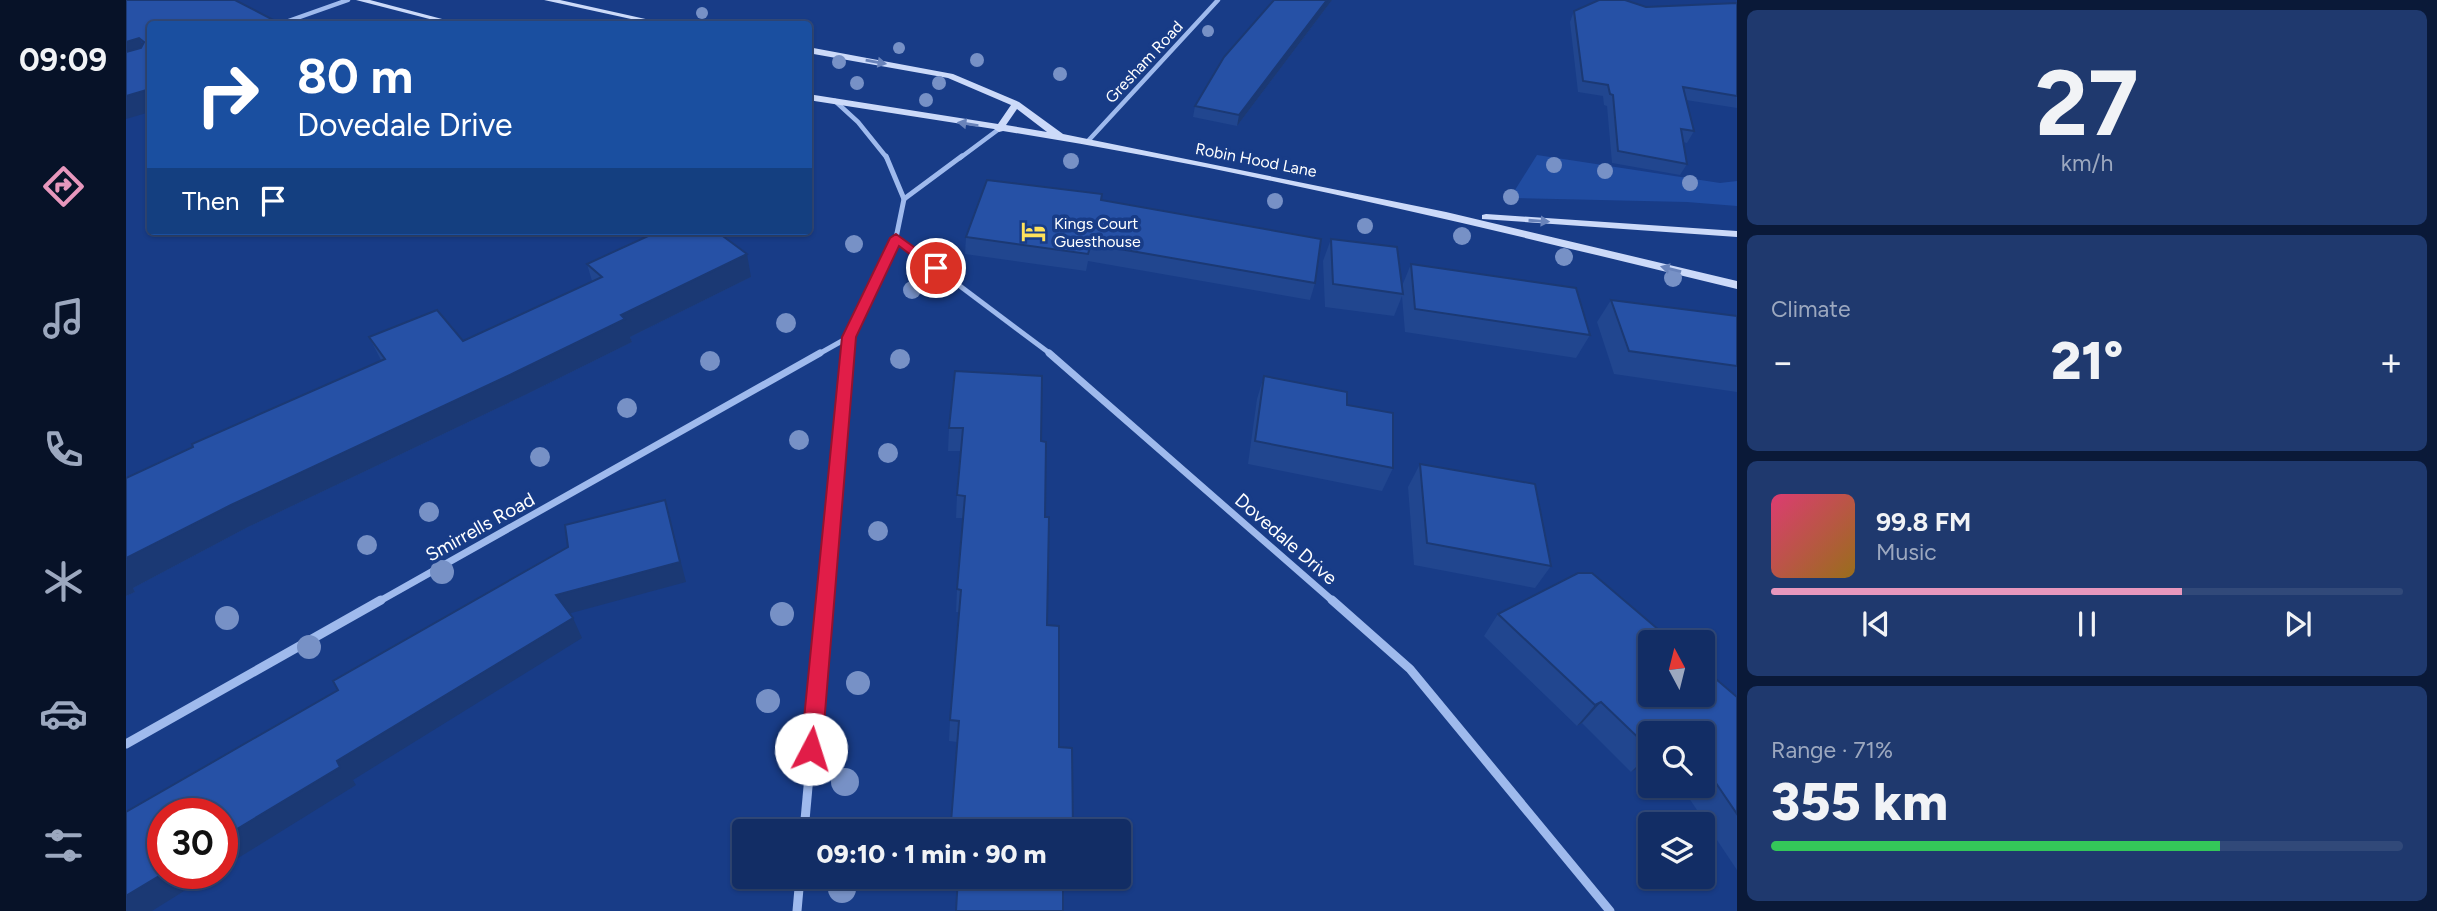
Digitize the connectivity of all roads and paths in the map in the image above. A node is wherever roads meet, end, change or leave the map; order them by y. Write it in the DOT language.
graph roads {
  1 [pos="348,0"];
  2 [pos="360,0"];
  3 [pos="548,0"];
  4 [pos="1218,0"];
  5 [pos="288,21"];
  6 [pos="445,21"];
  7 [pos="650,21"];
  8 [pos="812,51"];
  9 [pos="812,98"];
  10 [pos="835,102"];
  11 [pos="1016,104"];
  12 [pos="999,129"];
  13 [pos="1060,137"];
  14 [pos="1088,141"];
  15 [pos="905,199"];
  16 [pos="1446,215"];
  17 [pos="1737,234"];
  18 [pos="896,238"];
  19 [pos="1737,285"];
  20 [pos="849,337"];
  21 [pos="126,744"];
  22 [pos="805,819"];
  23 [pos="799,889"];
  24 [pos="797,911"];
  25 [pos="1609,911"];
  1 -- 5 [label="street"];
  2 -- 6 [label="street"];
  3 -- 7 [label="street"];
  4 -- 14 [label="street, Gresham Road"];
  8 -- 11 [label="street, Robin Hood Lane, one-way"];
  9 -- 10 [label="street, Robin Hood Lane"];
  12 -- 10 [label="street, Robin Hood Lane, one-way"];
  10 -- 15 [label="street"];
  11 -- 12 [label="street"];
  11 -- 13 [label="street, Robin Hood Lane"];
  12 -- 13 [label="street, Robin Hood Lane"];
  12 -- 15 [label="street"];
  13 -- 14 [label="street, Robin Hood Lane"];
  14 -- 16 [label="street, Robin Hood Lane"];
  15 -- 18 [label="street"];
  16 -- 17 [label="street, Robin Hood Lane, one-way"];
  19 -- 16 [label="street, Robin Hood Lane, one-way"];
  18 -- 20 [label="street"];
  18 -- 25 [label="street, Dovedale Drive"];
  20 -- 21 [label="street, Smirrells Road"];
  20 -- 22 [label="street"];
  23 -- 24 [label="street"];
}
